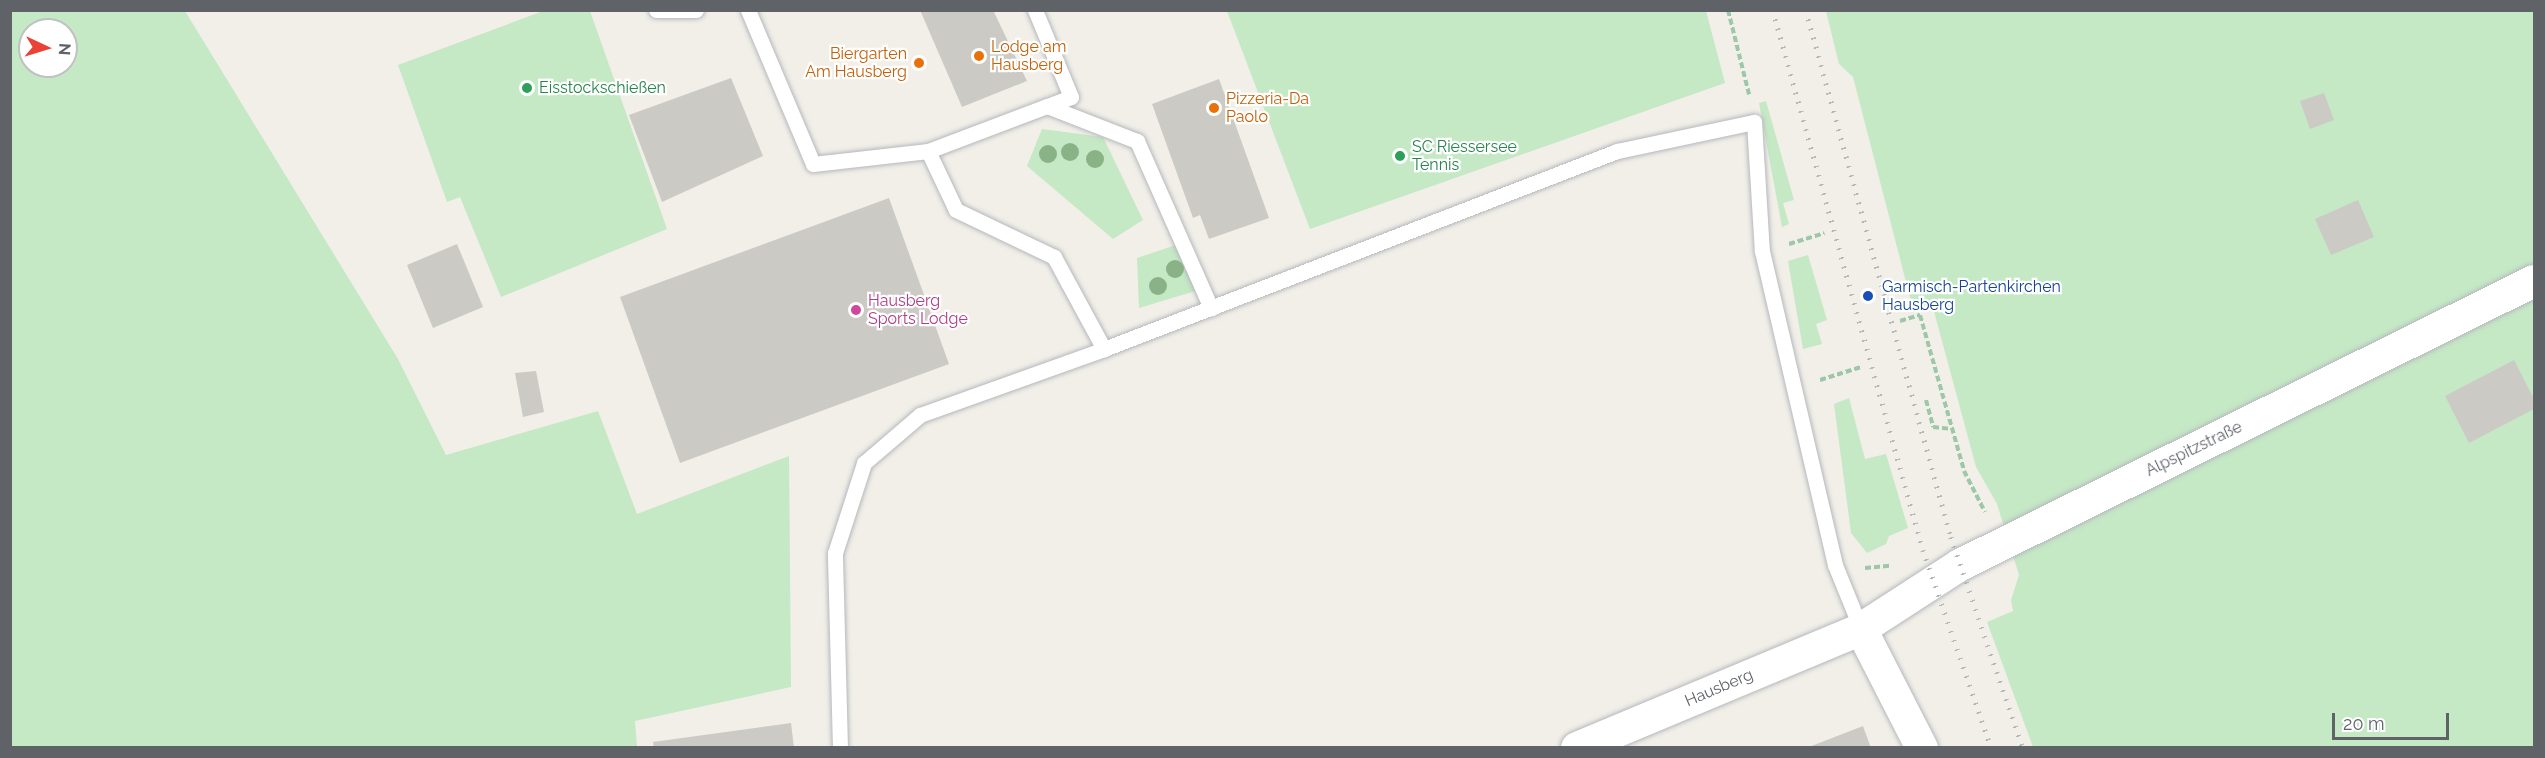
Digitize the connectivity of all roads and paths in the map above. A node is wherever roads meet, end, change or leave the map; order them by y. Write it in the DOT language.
graph roads {
  1 [pos="656,10"];
  2 [pos="696,10"];
  3 [pos="748,10"];
  4 [pos="1035,10"];
  5 [pos="1728,10"];
  6 [pos="1047,106"];
  7 [pos="1754,122"];
  8 [pos="928,151"];
  9 [pos="1824,233"];
  10 [pos="1762,252"];
  11 [pos="2535,281"];
  12 [pos="1211,308"];
  13 [pos="1900,321"];
  14 [pos="1104,349"];
  15 [pos="1862,367"];
  16 [pos="1820,392"];
  17 [pos="1926,400"];
  18 [pos="1951,429"];
  19 [pos="1998,546"];
  20 [pos="1856,559"];
  21 [pos="1895,565"];
  22 [pos="1861,629"];
  23 [pos="840,747"];
  24 [pos="1577,747"];
  25 [pos="1922,747"];
  1 -- 2 [label="lane"];
  3 -- 8 [label="lane"];
  4 -- 6 [label="lane"];
  5 -- 7 [label="path"];
  6 -- 8 [label="lane"];
  6 -- 12 [label="lane"];
  7 -- 10 [label="lane"];
  7 -- 12 [label="lane"];
  8 -- 14 [label="lane"];
  9 -- 10 [label="path"];
  10 -- 22 [label="lane"];
  11 -- 19 [label="street, Alpspitzstraße"];
  12 -- 14 [label="lane"];
  13 -- 18 [label="path"];
  14 -- 23 [label="lane"];
  15 -- 16 [label="path"];
  17 -- 18 [label="path"];
  18 -- 19 [label="path"];
  19 -- 22 [label="street, Alpspitzstraße"];
  20 -- 21 [label="path"];
  22 -- 24 [label="street, Hausberg"];
  22 -- 25 [label="street"];
}
